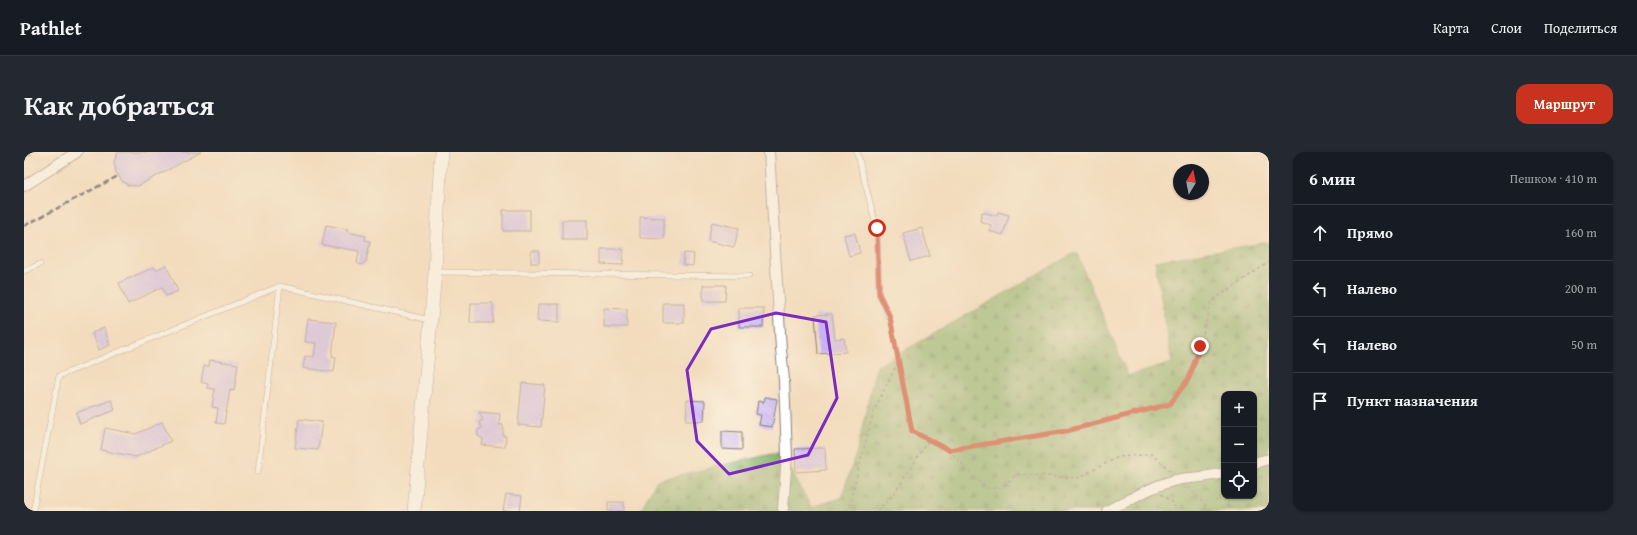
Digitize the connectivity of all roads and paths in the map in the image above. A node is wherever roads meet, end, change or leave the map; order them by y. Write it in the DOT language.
graph roads {
  1 [pos="34,152"];
  2 [pos="77,152"];
  3 [pos="441,152"];
  4 [pos="769,152"];
  5 [pos="857,152"];
  6 [pos="24,159"];
  7 [pos="24,186"];
  8 [pos="1269,262"];
  9 [pos="40,264"];
  10 [pos="24,271"];
  11 [pos="434,272"];
  12 [pos="750,276"];
  13 [pos="280,286"];
  14 [pos="890,317"];
  15 [pos="431,320"];
  16 [pos="898,362"];
  17 [pos="930,440"];
  18 [pos="949,450"];
  19 [pos="1269,459"];
  20 [pos="1257,462"];
  21 [pos="258,472"];
  22 [pos="1221,474"];
  23 [pos="1180,480"];
  24 [pos="1153,489"];
  25 [pos="783,509"];
  26 [pos="33,511"];
  27 [pos="414,511"];
  28 [pos="845,511"];
  29 [pos="877,511"];
  30 [pos="1107,511"];
  31 [pos="1175,511"];
  32 [pos="1211,511"];
  1 -- 6 [label="path"];
  2 -- 7 [label="street"];
  3 -- 11 [label="street"];
  4 -- 25 [label="street"];
  5 -- 14 [label="lane"];
  8 -- 18 [label="path"];
  9 -- 10 [label="lane"];
  11 -- 12 [label="lane"];
  11 -- 15 [label="street"];
  13 -- 15 [label="lane"];
  13 -- 21 [label="lane"];
  13 -- 26 [label="lane"];
  14 -- 16 [label="path"];
  15 -- 27 [label="street"];
  16 -- 17 [label="path"];
  16 -- 28 [label="path"];
  17 -- 18 [label="path"];
  17 -- 29 [label="path"];
  18 -- 23 [label="path"];
  19 -- 20 [label="street"];
  22 -- 23 [label="street"];
  23 -- 24 [label="street"];
  23 -- 32 [label="path"];
  24 -- 30 [label="street"];
  24 -- 31 [label="path"];
}
